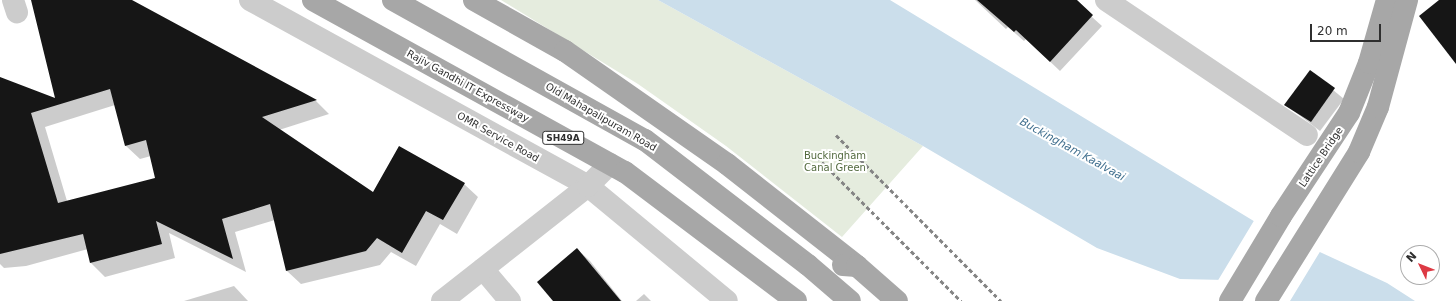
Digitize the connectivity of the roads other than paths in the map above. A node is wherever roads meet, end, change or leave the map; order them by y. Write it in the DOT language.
graph roads {
  1 [pos="250,0"];
  2 [pos="313,0"];
  3 [pos="393,0"];
  4 [pos="474,0"];
  5 [pos="1106,0"];
  6 [pos="1387,0"];
  7 [pos="1407,0"];
  8 [pos="1307,135"];
  9 [pos="610,164"];
  10 [pos="588,186"];
  11 [pos="808,264"];
  12 [pos="857,266"];
  13 [pos="483,269"];
  14 [pos="442,301"];
  15 [pos="510,301"];
  16 [pos="727,301"];
  17 [pos="796,301"];
  18 [pos="850,301"];
  19 [pos="897,301"];
  20 [pos="1230,301"];
  21 [pos="1266,301"];
  1 -- 10 [label="street, OMR Service Road"];
  2 -- 9 [label="main road, Rajiv Gandhi IT Expressway / SH49A"];
  3 -- 11 [label="main road, Old Mahapalipuram Road"];
  4 -- 12 [label="main road"];
  5 -- 8 [label="street"];
  6 -- 20 [label="main road, Lattice Bridge"];
  7 -- 21 [label="main road"];
  9 -- 10 [label="street"];
  9 -- 17 [label="main road, Rajiv Gandhi IT Expressway / SH49A"];
  10 -- 13 [label="street"];
  10 -- 16 [label="street, OMR Service Road"];
  11 -- 12 [label="main road"];
  11 -- 18 [label="main road, Old Mahapalipuram Road"];
  12 -- 19 [label="main road"];
  13 -- 14 [label="street"];
  13 -- 15 [label="street"];
}
